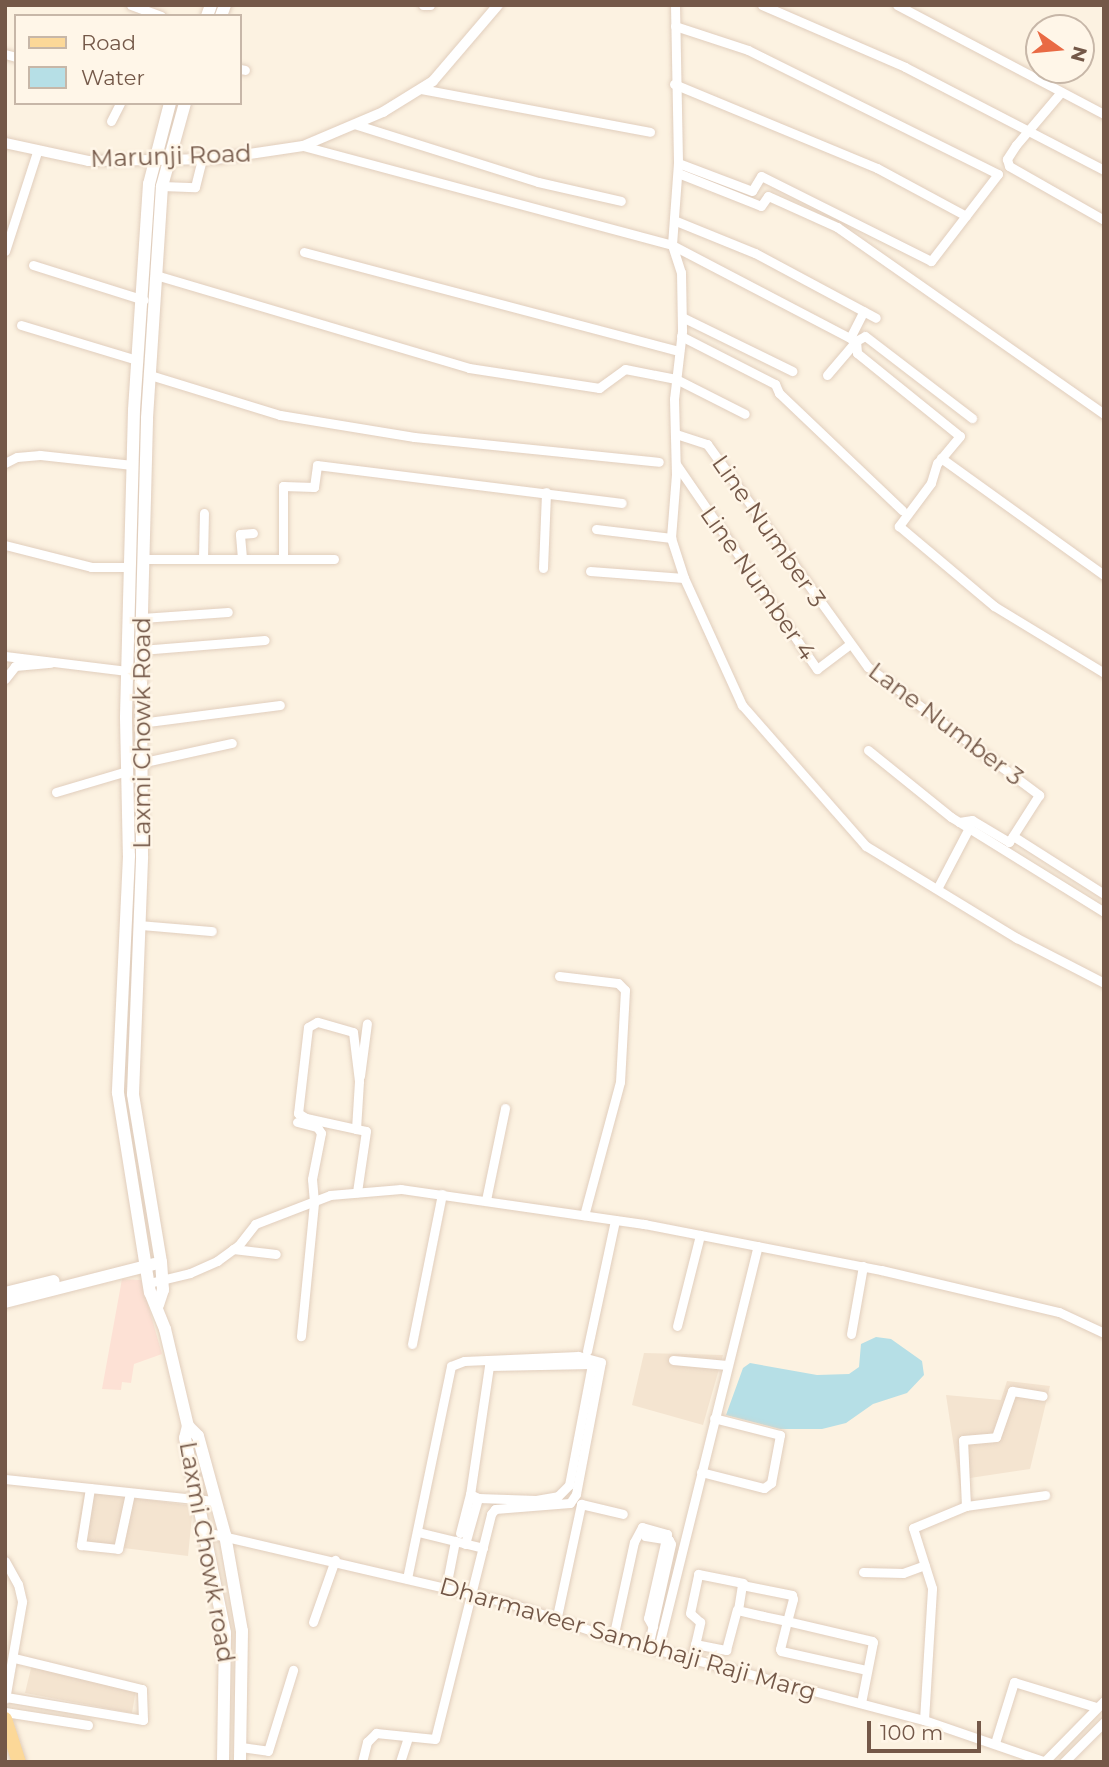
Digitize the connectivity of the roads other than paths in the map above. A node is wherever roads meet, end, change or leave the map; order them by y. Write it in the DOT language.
graph roads {
  1 [pos="131,5"];
  2 [pos="423,5"];
  3 [pos="430,5"];
  4 [pos="498,5"];
  5 [pos="675,5"];
  6 [pos="761,5"];
  7 [pos="897,5"];
  8 [pos="156,14"];
  9 [pos="675,26"];
  10 [pos="674,85"];
  11 [pos="421,89"];
  12 [pos="1061,92"];
  13 [pos="119,105"];
  14 [pos="167,105"];
  15 [pos="184,105"];
  16 [pos="1104,114"];
  17 [pos="111,121"];
  18 [pos="354,124"];
  19 [pos="650,132"];
  20 [pos="1030,132"];
  21 [pos="5,143"];
  22 [pos="303,146"];
  23 [pos="37,152"];
  24 [pos="152,159"];
  25 [pos="166,159"];
  26 [pos="202,159"];
  27 [pos="678,168"];
  28 [pos="1104,170"];
  29 [pos="162,186"];
  30 [pos="621,201"];
  31 [pos="966,216"];
  32 [pos="1104,220"];
  33 [pos="676,221"];
  34 [pos="672,245"];
  35 [pos="5,251"];
  36 [pos="304,252"];
  37 [pos="33,265"];
  38 [pos="159,276"];
  39 [pos="144,300"];
  40 [pos="864,311"];
  41 [pos="682,317"];
  42 [pos="876,318"];
  43 [pos="21,325"];
  44 [pos="681,336"];
  45 [pos="853,340"];
  46 [pos="679,351"];
  47 [pos="137,360"];
  48 [pos="792,371"];
  49 [pos="827,375"];
  50 [pos="136,377"];
  51 [pos="150,377"];
  52 [pos="676,379"];
  53 [pos="746,414"];
  54 [pos="1104,414"];
  55 [pos="972,418"];
  56 [pos="676,434"];
  57 [pos="5,453"];
  58 [pos="17,457"];
  59 [pos="941,458"];
  60 [pos="659,462"];
  61 [pos="5,463"];
  62 [pos="676,464"];
  63 [pos="132,466"];
  64 [pos="546,492"];
  65 [pos="622,503"];
  66 [pos="902,510"];
  67 [pos="204,513"];
  68 [pos="596,529"];
  69 [pos="253,533"];
  70 [pos="671,538"];
  71 [pos="5,545"];
  72 [pos="242,558"];
  73 [pos="283,558"];
  74 [pos="144,559"];
  75 [pos="202,559"];
  76 [pos="334,559"];
  77 [pos="130,563"];
  78 [pos="543,568"];
  79 [pos="590,571"];
  80 [pos="1104,575"];
  81 [pos="684,578"];
  82 [pos="228,612"];
  83 [pos="142,618"];
  84 [pos="265,640"];
  85 [pos="849,645"];
  86 [pos="141,650"];
  87 [pos="5,656"];
  88 [pos="51,663"];
  89 [pos="127,671"];
  90 [pos="1104,673"];
  91 [pos="5,679"];
  92 [pos="280,705"];
  93 [pos="140,723"];
  94 [pos="232,743"];
  95 [pos="868,750"];
  96 [pos="126,752"];
  97 [pos="140,758"];
  98 [pos="127,771"];
  99 [pos="56,792"];
  100 [pos="959,822"];
  101 [pos="969,828"];
  102 [pos="1013,836"];
  103 [pos="937,887"];
  104 [pos="1104,894"];
  105 [pos="1104,912"];
  106 [pos="140,925"];
  107 [pos="212,931"];
  108 [pos="559,976"];
  109 [pos="1104,983"];
  110 [pos="367,1023"];
  111 [pos="359,1081"];
  112 [pos="505,1108"];
  113 [pos="297,1122"];
  114 [pos="356,1129"];
  115 [pos="357,1192"];
  116 [pos="442,1194"];
  117 [pos="486,1200"];
  118 [pos="314,1203"];
  119 [pos="584,1215"];
  120 [pos="615,1220"];
  121 [pos="700,1235"];
  122 [pos="758,1246"];
  123 [pos="233,1249"];
  124 [pos="276,1254"];
  125 [pos="154,1259"];
  126 [pos="863,1266"];
  127 [pos="163,1279"];
  128 [pos="149,1283"];
  129 [pos="5,1293"];
  130 [pos="5,1302"];
  131 [pos="158,1305"];
  132 [pos="677,1326"];
  133 [pos="1104,1333"];
  134 [pos="851,1334"];
  135 [pos="301,1336"];
  136 [pos="412,1344"];
  137 [pos="587,1350"];
  138 [pos="673,1360"];
  139 [pos="727,1365"];
  140 [pos="1044,1396"];
  141 [pos="714,1418"];
  142 [pos="188,1426"];
  143 [pos="701,1472"];
  144 [pos="5,1479"];
  145 [pos="90,1489"];
  146 [pos="130,1493"];
  147 [pos="1045,1495"];
  148 [pos="474,1496"];
  149 [pos="216,1501"];
  150 [pos="199,1502"];
  151 [pos="966,1506"];
  152 [pos="623,1514"];
  153 [pos="205,1532"];
  154 [pos="418,1532"];
  155 [pos="225,1535"];
  156 [pos="645,1536"];
  157 [pos="460,1539"];
  158 [pos="666,1539"];
  159 [pos="483,1548"];
  160 [pos="335,1560"];
  161 [pos="5,1561"];
  162 [pos="925,1565"];
  163 [pos="863,1572"];
  164 [pos="448,1577"];
  165 [pos="407,1578"];
  166 [pos="743,1583"];
  167 [pos="472,1594"];
  168 [pos="737,1609"];
  169 [pos="556,1621"];
  170 [pos="787,1621"];
  171 [pos="313,1622"];
  172 [pos="613,1638"];
  173 [pos="695,1644"];
  174 [pos="653,1648"];
  175 [pos="14,1658"];
  176 [pos="692,1658"];
  177 [pos="293,1670"];
  178 [pos="867,1670"];
  179 [pos="6,1698"];
  180 [pos="861,1703"];
  181 [pos="1100,1704"];
  182 [pos="5,1712"];
  183 [pos="5,1719"];
  184 [pos="924,1720"];
  185 [pos="1104,1722"];
  186 [pos="88,1725"];
  187 [pos="408,1738"];
  188 [pos="995,1743"];
  189 [pos="241,1747"];
  190 [pos="1045,1761"];
  191 [pos="19,1762"];
  192 [pos="223,1762"];
  193 [pos="240,1762"];
  194 [pos="362,1762"];
  195 [pos="400,1762"];
  196 [pos="1064,1762"];
  1 -- 8 [label="street"];
  2 -- 3 [label="street"];
  4 -- 11 [label="street, Marunji Road"];
  5 -- 9 [label="street"];
  6 -- 20 [label="street"];
  7 -- 12 [label="street"];
  9 -- 10 [label="street"];
  9 -- 31 [label="street"];
  10 -- 27 [label="street"];
  10 -- 31 [label="street"];
  11 -- 18 [label="street, Marunji Road"];
  11 -- 19 [label="street"];
  12 -- 16 [label="street"];
  12 -- 20 [label="street"];
  13 -- 17 [label="street"];
  14 -- 24 [label="main road, Laxmi Chowk Road"];
  15 -- 25 [label="main road, Laxmi Chowk Road"];
  18 -- 22 [label="street, Marunji Road"];
  18 -- 30 [label="street"];
  20 -- 28 [label="street"];
  20 -- 32 [label="street"];
  21 -- 23 [label="street, Marunji Road"];
  22 -- 26 [label="street, Marunji Road"];
  22 -- 34 [label="street"];
  23 -- 24 [label="street, Marunji Road"];
  23 -- 35 [label="street"];
  24 -- 25 [label="street, Marunji Road"];
  24 -- 39 [label="main road, Laxmi Chowk Road"];
  25 -- 26 [label="street, Marunji Road"];
  25 -- 29 [label="main road, Laxmi Chowk Road"];
  26 -- 29 [label="street"];
  27 -- 31 [label="street"];
  27 -- 33 [label="street"];
  27 -- 54 [label="street"];
  29 -- 38 [label="main road, Laxmi Chowk Road"];
  33 -- 34 [label="street"];
  33 -- 40 [label="street"];
  34 -- 41 [label="street"];
  34 -- 45 [label="street"];
  36 -- 46 [label="street"];
  37 -- 39 [label="street"];
  38 -- 51 [label="main road, Laxmi Chowk Road"];
  38 -- 52 [label="street"];
  39 -- 47 [label="main road, Laxmi Chowk Road"];
  40 -- 42 [label="street"];
  40 -- 45 [label="street"];
  41 -- 44 [label="street"];
  41 -- 48 [label="street"];
  43 -- 47 [label="street"];
  44 -- 46 [label="street"];
  44 -- 66 [label="street"];
  45 -- 49 [label="street"];
  45 -- 55 [label="street"];
  45 -- 59 [label="street"];
  46 -- 52 [label="street"];
  47 -- 50 [label="main road, Laxmi Chowk Road"];
  50 -- 51 [label="main road"];
  50 -- 63 [label="main road, Laxmi Chowk Road"];
  51 -- 60 [label="street"];
  51 -- 74 [label="main road, Laxmi Chowk Road"];
  52 -- 53 [label="street"];
  52 -- 56 [label="street"];
  56 -- 62 [label="street"];
  56 -- 85 [label="street, Line Number 3"];
  57 -- 58 [label="street"];
  58 -- 61 [label="street"];
  58 -- 63 [label="street"];
  59 -- 80 [label="street"];
  59 -- 90 [label="street"];
  62 -- 70 [label="street"];
  62 -- 85 [label="street, Line Number 4"];
  63 -- 77 [label="main road, Laxmi Chowk Road"];
  64 -- 65 [label="street"];
  64 -- 73 [label="street"];
  64 -- 78 [label="street"];
  67 -- 75 [label="street"];
  68 -- 70 [label="street"];
  69 -- 72 [label="street"];
  70 -- 81 [label="street"];
  71 -- 77 [label="street"];
  72 -- 73 [label="street"];
  72 -- 75 [label="street"];
  73 -- 76 [label="street"];
  74 -- 75 [label="street"];
  74 -- 77 [label="main road"];
  74 -- 83 [label="main road, Laxmi Chowk Road"];
  77 -- 89 [label="main road, Laxmi Chowk Road"];
  79 -- 81 [label="street"];
  81 -- 103 [label="street"];
  82 -- 83 [label="street"];
  83 -- 86 [label="main road, Laxmi Chowk Road"];
  84 -- 86 [label="street"];
  85 -- 102 [label="street, Lane Number 3"];
  86 -- 93 [label="main road, Laxmi Chowk Road"];
  87 -- 88 [label="street"];
  88 -- 89 [label="street"];
  88 -- 91 [label="street"];
  89 -- 96 [label="main road, Laxmi Chowk Road"];
  92 -- 93 [label="street"];
  93 -- 97 [label="main road, Laxmi Chowk Road"];
  94 -- 97 [label="street"];
  95 -- 100 [label="street"];
  96 -- 97 [label="main road"];
  96 -- 98 [label="main road, Laxmi Chowk Road"];
  97 -- 106 [label="main road, Laxmi Chowk Road"];
  98 -- 99 [label="street"];
  98 -- 125 [label="main road, Laxmi Chowk Road"];
  100 -- 101 [label="street"];
  100 -- 102 [label="street"];
  101 -- 103 [label="street"];
  101 -- 105 [label="street"];
  102 -- 104 [label="street"];
  103 -- 109 [label="street"];
  106 -- 107 [label="street"];
  106 -- 125 [label="main road, Laxmi Chowk Road"];
  108 -- 119 [label="street"];
  110 -- 111 [label="street"];
  111 -- 114 [label="street"];
  111 -- 114 [label="street"];
  112 -- 117 [label="street"];
  113 -- 118 [label="street"];
  114 -- 115 [label="street"];
  115 -- 116 [label="street"];
  115 -- 118 [label="street"];
  116 -- 117 [label="street"];
  116 -- 136 [label="street"];
  117 -- 119 [label="street"];
  118 -- 123 [label="street"];
  118 -- 135 [label="street"];
  119 -- 120 [label="street"];
  120 -- 121 [label="street"];
  120 -- 137 [label="street"];
  121 -- 122 [label="street"];
  121 -- 132 [label="street"];
  122 -- 126 [label="street"];
  122 -- 139 [label="street"];
  123 -- 124 [label="street"];
  123 -- 127 [label="street"];
  125 -- 127 [label="main road, Laxmi Chowk Road"];
  125 -- 128 [label="main road, Laxmi Chowk road"];
  125 -- 129 [label="main road"];
  125 -- 130 [label="main road"];
  126 -- 133 [label="street"];
  126 -- 134 [label="street"];
  127 -- 128 [label="street"];
  127 -- 131 [label="main road, Laxmi Chowk Road"];
  128 -- 131 [label="main road, Laxmi Chowk road"];
  131 -- 142 [label="main road, Laxmi Chowk road"];
  138 -- 139 [label="street"];
  139 -- 141 [label="street"];
  140 -- 151 [label="street"];
  141 -- 143 [label="street"];
  141 -- 143 [label="street"];
  142 -- 149 [label="main road, Laxmi Chowk road"];
  142 -- 150 [label="main road, Laxmi Chowk road"];
  143 -- 174 [label="street"];
  144 -- 145 [label="street"];
  145 -- 146 [label="street"];
  145 -- 146 [label="street"];
  146 -- 150 [label="street"];
  147 -- 151 [label="street"];
  148 -- 148 [label="street"];
  148 -- 157 [label="street"];
  149 -- 150 [label="street"];
  149 -- 155 [label="main road, Laxmi Chowk road"];
  150 -- 153 [label="main road, Laxmi Chowk road"];
  151 -- 162 [label="street"];
  152 -- 169 [label="street"];
  153 -- 155 [label="street, Dharmaveer Sambhaji Raji Marg"];
  153 -- 192 [label="main road, Laxmi Chowk road"];
  154 -- 157 [label="street"];
  154 -- 159 [label="street"];
  154 -- 165 [label="street"];
  155 -- 160 [label="street, Dharmaveer Sambhaji Raji Marg"];
  155 -- 189 [label="main road, Laxmi Chowk road"];
  156 -- 158 [label="street"];
  157 -- 159 [label="street"];
  157 -- 164 [label="street"];
  158 -- 172 [label="street"];
  158 -- 174 [label="street"];
  159 -- 167 [label="street"];
  160 -- 165 [label="street, Dharmaveer Sambhaji Raji Marg"];
  160 -- 171 [label="street"];
  161 -- 175 [label="street"];
  162 -- 163 [label="street"];
  162 -- 184 [label="street"];
  165 -- 167 [label="street, Dharmaveer Sambhaji Raji Marg"];
  166 -- 168 [label="street"];
  166 -- 170 [label="street"];
  166 -- 173 [label="street"];
  167 -- 169 [label="street, Dharmaveer Sambhaji Raji Marg"];
  167 -- 187 [label="street"];
  168 -- 170 [label="street"];
  168 -- 173 [label="street"];
  169 -- 172 [label="street, Dharmaveer Sambhaji Raji Marg"];
  170 -- 178 [label="street"];
  170 -- 178 [label="street"];
  172 -- 174 [label="street, Dharmaveer Sambhaji Raji Marg"];
  173 -- 176 [label="street"];
  174 -- 176 [label="street, Dharmaveer Sambhaji Raji Marg"];
  175 -- 179 [label="street"];
  175 -- 179 [label="street"];
  176 -- 180 [label="street, Dharmaveer Sambhaji Raji Marg"];
  177 -- 189 [label="street"];
  178 -- 180 [label="street"];
  180 -- 184 [label="street, Dharmaveer Sambhaji Raji Marg"];
  181 -- 188 [label="street"];
  181 -- 190 [label="street"];
  182 -- 186 [label="street"];
  183 -- 191 [label="main road"];
  184 -- 188 [label="street, Dharmaveer Sambhaji Raji Marg"];
  185 -- 196 [label="street"];
  187 -- 194 [label="street"];
  187 -- 195 [label="street"];
  188 -- 190 [label="street, Dharmaveer Sambhaji Raji Marg"];
  189 -- 193 [label="main road, Laxmi Chowk road"];
}
